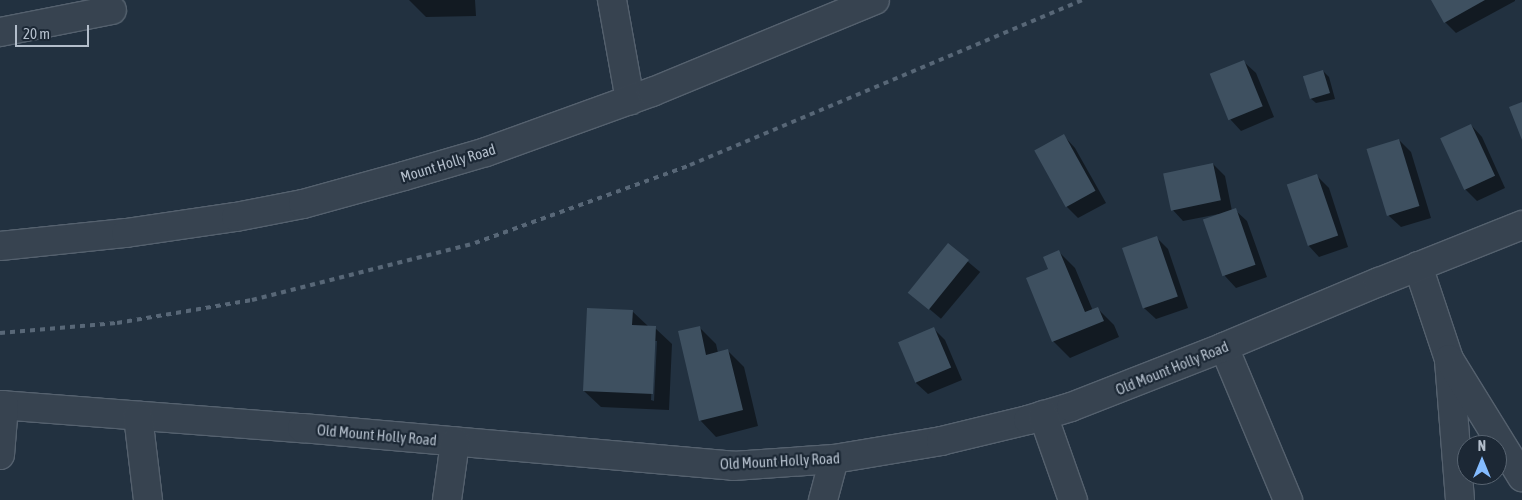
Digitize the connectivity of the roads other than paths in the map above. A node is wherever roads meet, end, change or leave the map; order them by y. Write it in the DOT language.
graph roads {
  1 [pos="612,0"];
  2 [pos="875,0"];
  3 [pos="112,10"];
  4 [pos="0,32"];
  5 [pos="630,100"];
  6 [pos="1522,225"];
  7 [pos="0,246"];
  8 [pos="1418,266"];
  9 [pos="1224,347"];
  10 [pos="1449,359"];
  11 [pos="2,405"];
  12 [pos="1043,415"];
  13 [pos="138,416"];
  14 [pos="455,442"];
  15 [pos="0,455"];
  16 [pos="834,459"];
  17 [pos="1522,477"];
  18 [pos="148,500"];
  19 [pos="446,500"];
  20 [pos="823,500"];
  21 [pos="1074,500"];
  22 [pos="1288,500"];
  23 [pos="1460,500"];
  1 -- 5 [label="street"];
  2 -- 5 [label="street, Mount Holly Road"];
  3 -- 4 [label="street"];
  5 -- 7 [label="street, Mount Holly Road"];
  6 -- 8 [label="street, Old Mount Holly Road"];
  8 -- 9 [label="street, Old Mount Holly Road"];
  8 -- 10 [label="street"];
  9 -- 12 [label="street, Old Mount Holly Road"];
  9 -- 22 [label="street"];
  10 -- 17 [label="street"];
  10 -- 23 [label="street"];
  11 -- 13 [label="street, Old Mount Holly Road"];
  11 -- 15 [label="street"];
  12 -- 16 [label="street, Old Mount Holly Road"];
  12 -- 21 [label="street"];
  13 -- 14 [label="street, Old Mount Holly Road"];
  13 -- 18 [label="street"];
  14 -- 16 [label="street, Old Mount Holly Road"];
  14 -- 19 [label="street"];
  16 -- 20 [label="street"];
}
